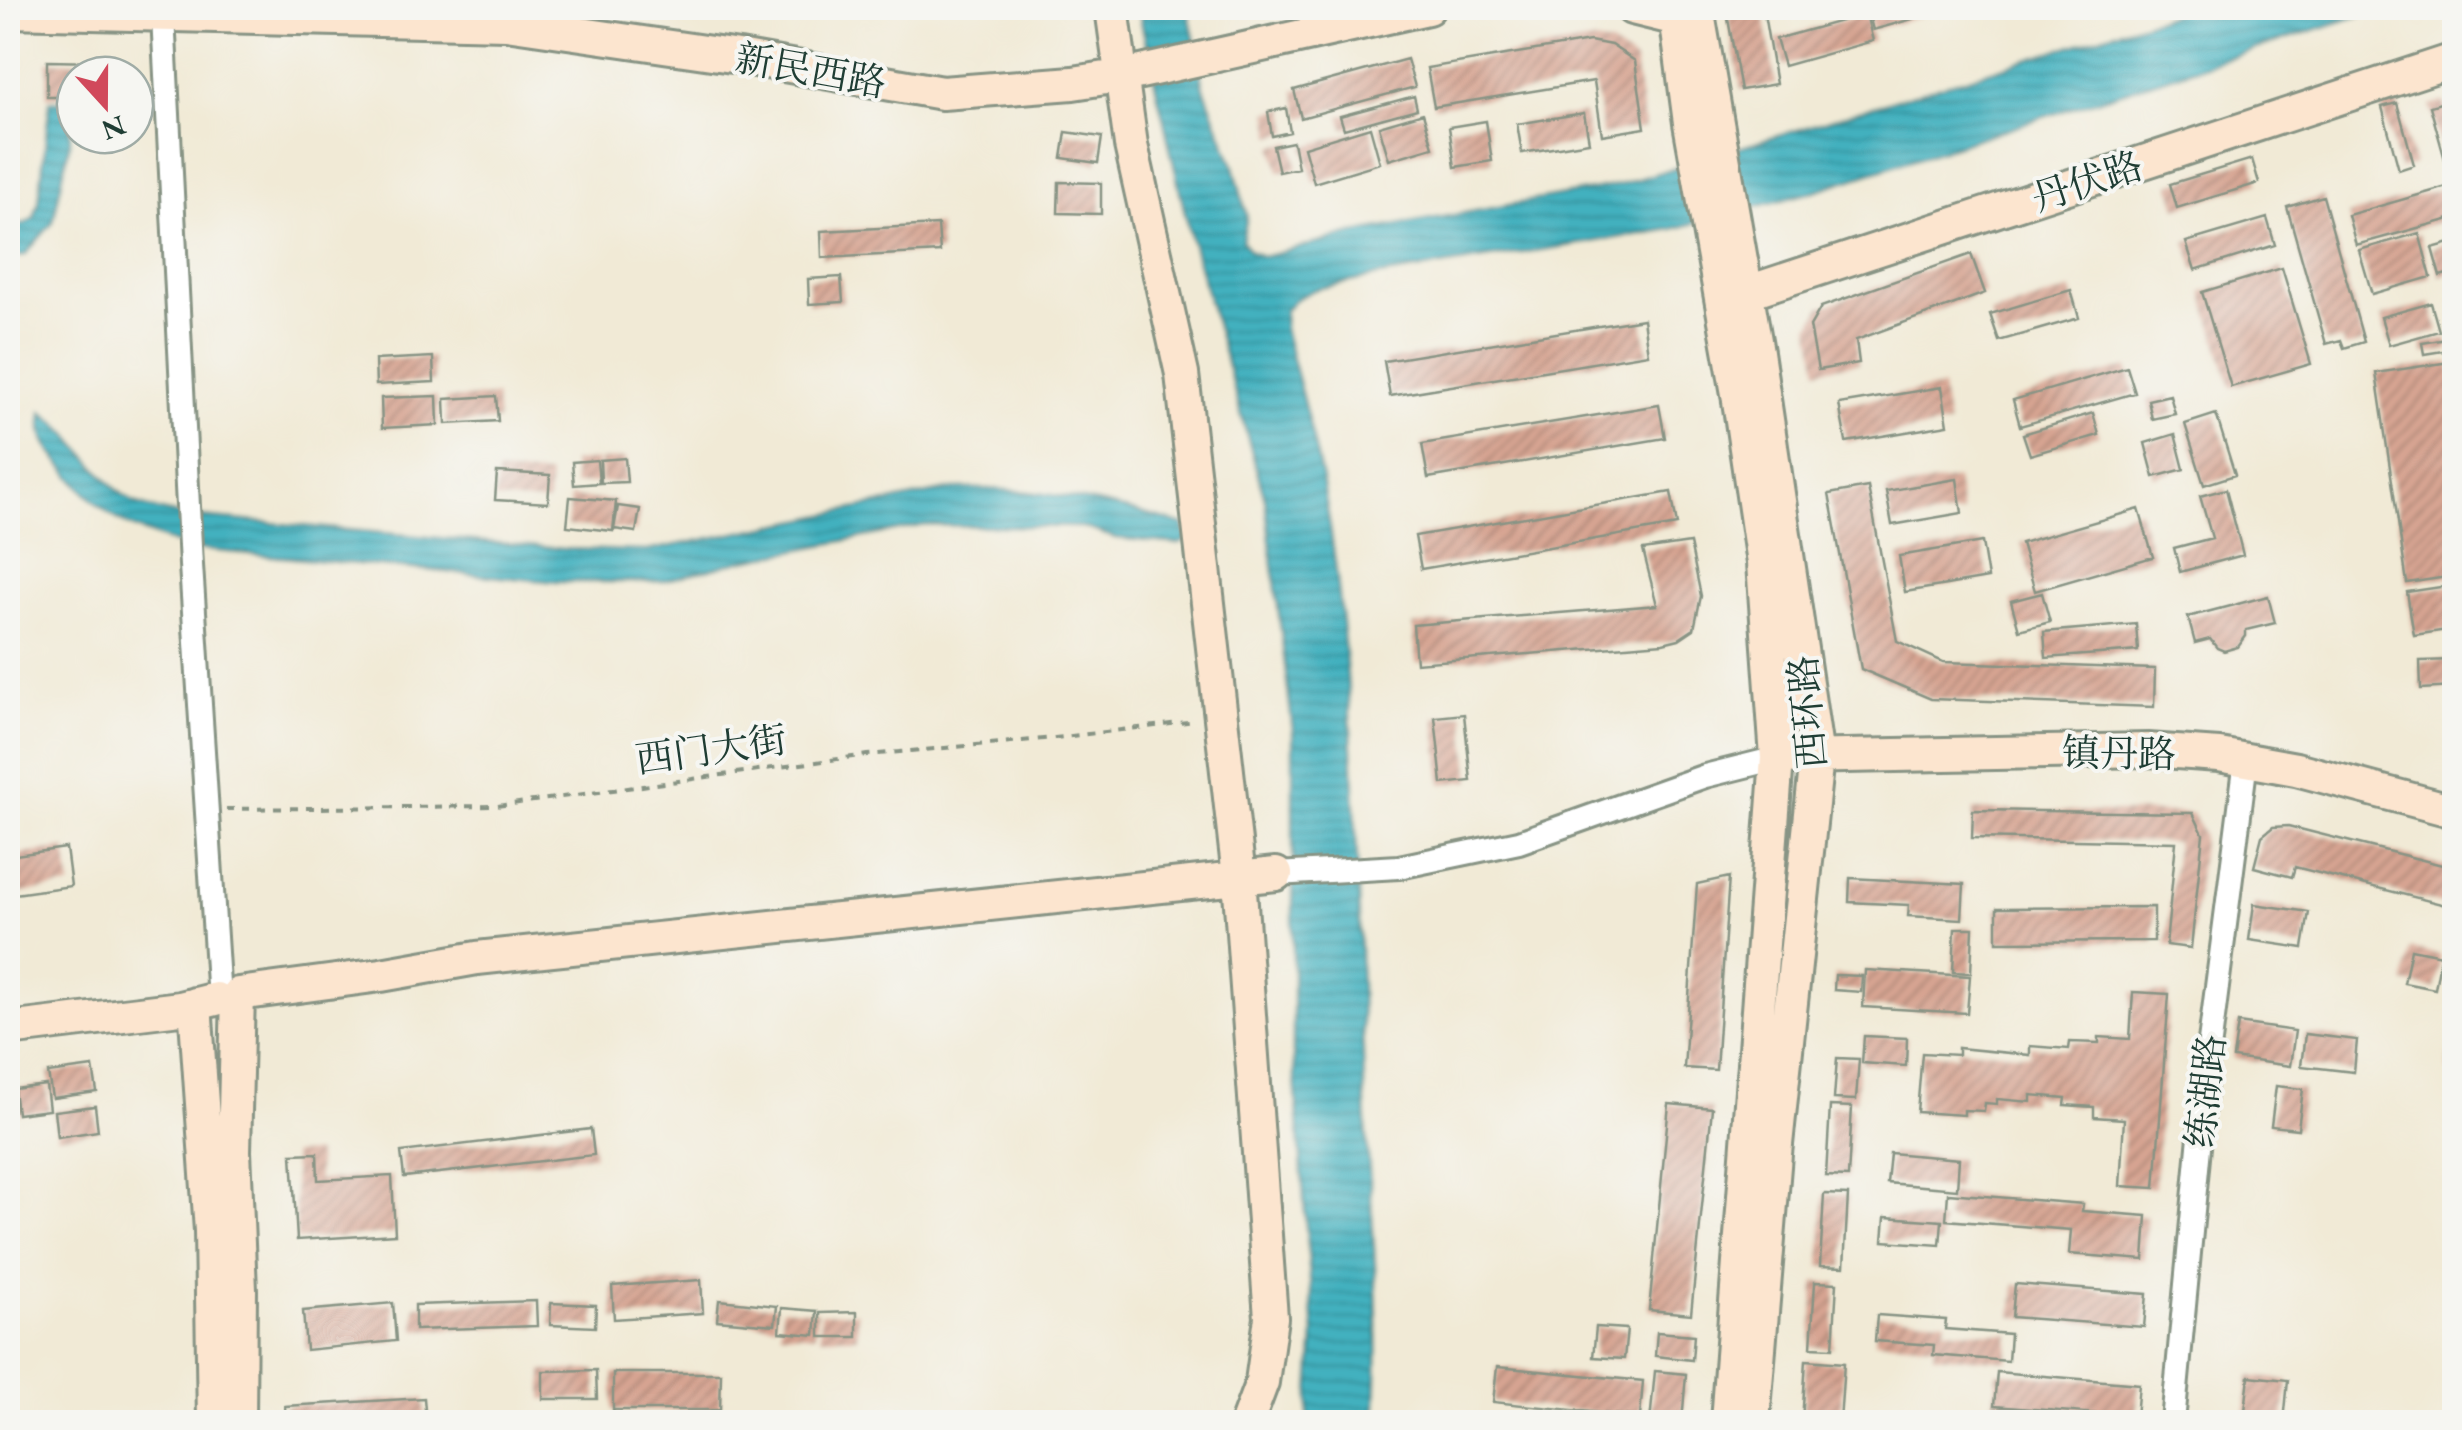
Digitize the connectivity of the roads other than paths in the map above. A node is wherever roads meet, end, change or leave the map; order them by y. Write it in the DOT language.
graph roads {
  1 [pos="1112,8"];
  2 [pos="1428,8"];
  3 [pos="1632,8"];
  4 [pos="8,11"];
  5 [pos="1683,11"];
  6 [pos="151,13"];
  7 [pos="2454,60"];
  8 [pos="1127,75"];
  9 [pos="1733,297"];
  10 [pos="1817,756"];
  11 [pos="1778,758"];
  12 [pos="2246,760"];
  13 [pos="2454,811"];
  14 [pos="1276,874"];
  15 [pos="1240,877"];
  16 [pos="218,999"];
  17 [pos="8,1029"];
  18 [pos="214,1422"];
  19 [pos="239,1422"];
  20 [pos="1248,1422"];
  21 [pos="1727,1422"];
  22 [pos="1752,1422"];
  23 [pos="2173,1422"];
  1 -- 8 [label="street"];
  2 -- 8 [label="street, 新民西路"];
  3 -- 5 [label="street"];
  4 -- 6 [label="street, 新民西路"];
  5 -- 9 [label="street, 西环路"];
  6 -- 8 [label="street, 新民西路"];
  6 -- 16 [label="street"];
  7 -- 9 [label="street, 丹伏路"];
  8 -- 15 [label="street"];
  9 -- 10 [label="street, 西环路"];
  9 -- 11 [label="street, 西环路"];
  10 -- 11 [label="street, 镇丹路"];
  10 -- 12 [label="street, 镇丹路"];
  10 -- 22 [label="street, 西环路"];
  11 -- 14 [label="street"];
  11 -- 21 [label="street, 西环路"];
  12 -- 13 [label="street, 镇丹路"];
  12 -- 23 [label="street, 练湖路"];
  14 -- 15 [label="street"];
  15 -- 16 [label="street"];
  15 -- 20 [label="street"];
  16 -- 17 [label="street"];
  16 -- 18 [label="street"];
  16 -- 19 [label="street"];
}
